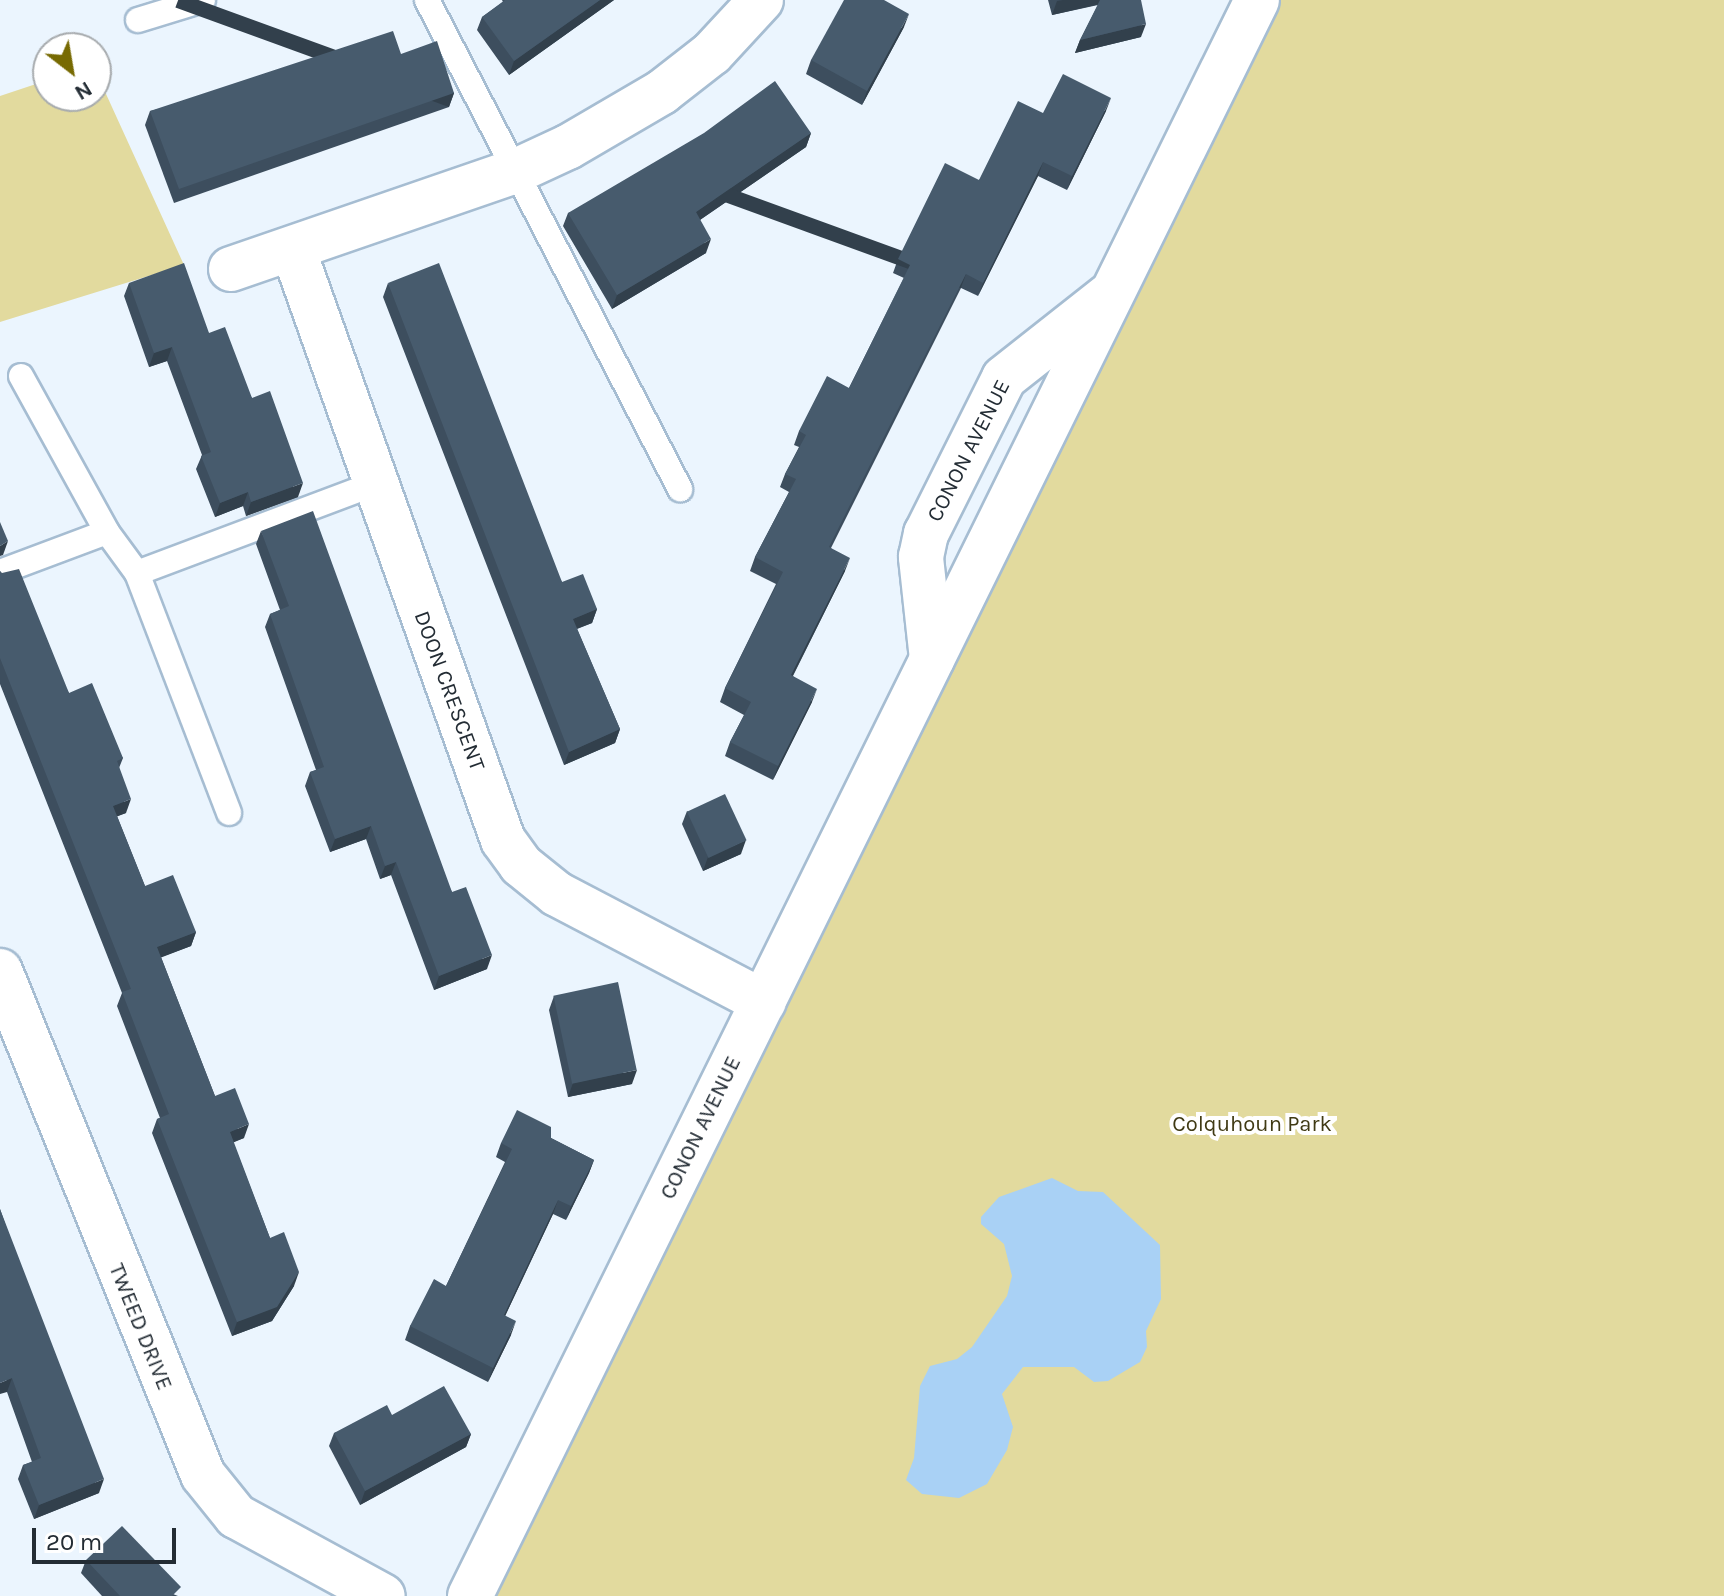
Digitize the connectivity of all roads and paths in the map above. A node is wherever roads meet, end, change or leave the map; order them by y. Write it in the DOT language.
graph roads {
  1 [pos="203,0"];
  2 [pos="427,0"];
  3 [pos="761,0"];
  4 [pos="1257,0"];
  5 [pos="138,20"];
  6 [pos="516,171"];
  7 [pos="293,249"];
  8 [pos="231,269"];
  9 [pos="1114,292"];
  10 [pos="21,376"];
  11 [pos="374,484"];
  12 [pos="680,489"];
  13 [pos="107,532"];
  14 [pos="0,572"];
  15 [pos="137,573"];
  16 [pos="932,659"];
  17 [pos="229,813"];
  18 [pos="0,971"];
  19 [pos="764,1002"];
  20 [pos="383,1596"];
  21 [pos="470,1596"];
  1 -- 5 [label="lane"];
  2 -- 6 [label="lane"];
  3 -- 6 [label="street"];
  4 -- 9 [label="street, CONON AVENUE"];
  6 -- 7 [label="street"];
  6 -- 12 [label="lane"];
  7 -- 8 [label="street"];
  7 -- 11 [label="street, DOON CRESCENT"];
  9 -- 16 [label="street, CONON AVENUE"];
  9 -- 16 [label="street, CONON AVENUE"];
  10 -- 13 [label="lane"];
  11 -- 15 [label="lane"];
  11 -- 19 [label="street, DOON CRESCENT"];
  13 -- 14 [label="lane"];
  13 -- 15 [label="lane"];
  15 -- 17 [label="lane"];
  16 -- 19 [label="street, CONON AVENUE"];
  18 -- 20 [label="street, TWEED DRIVE"];
  19 -- 21 [label="street, CONON AVENUE"];
}
